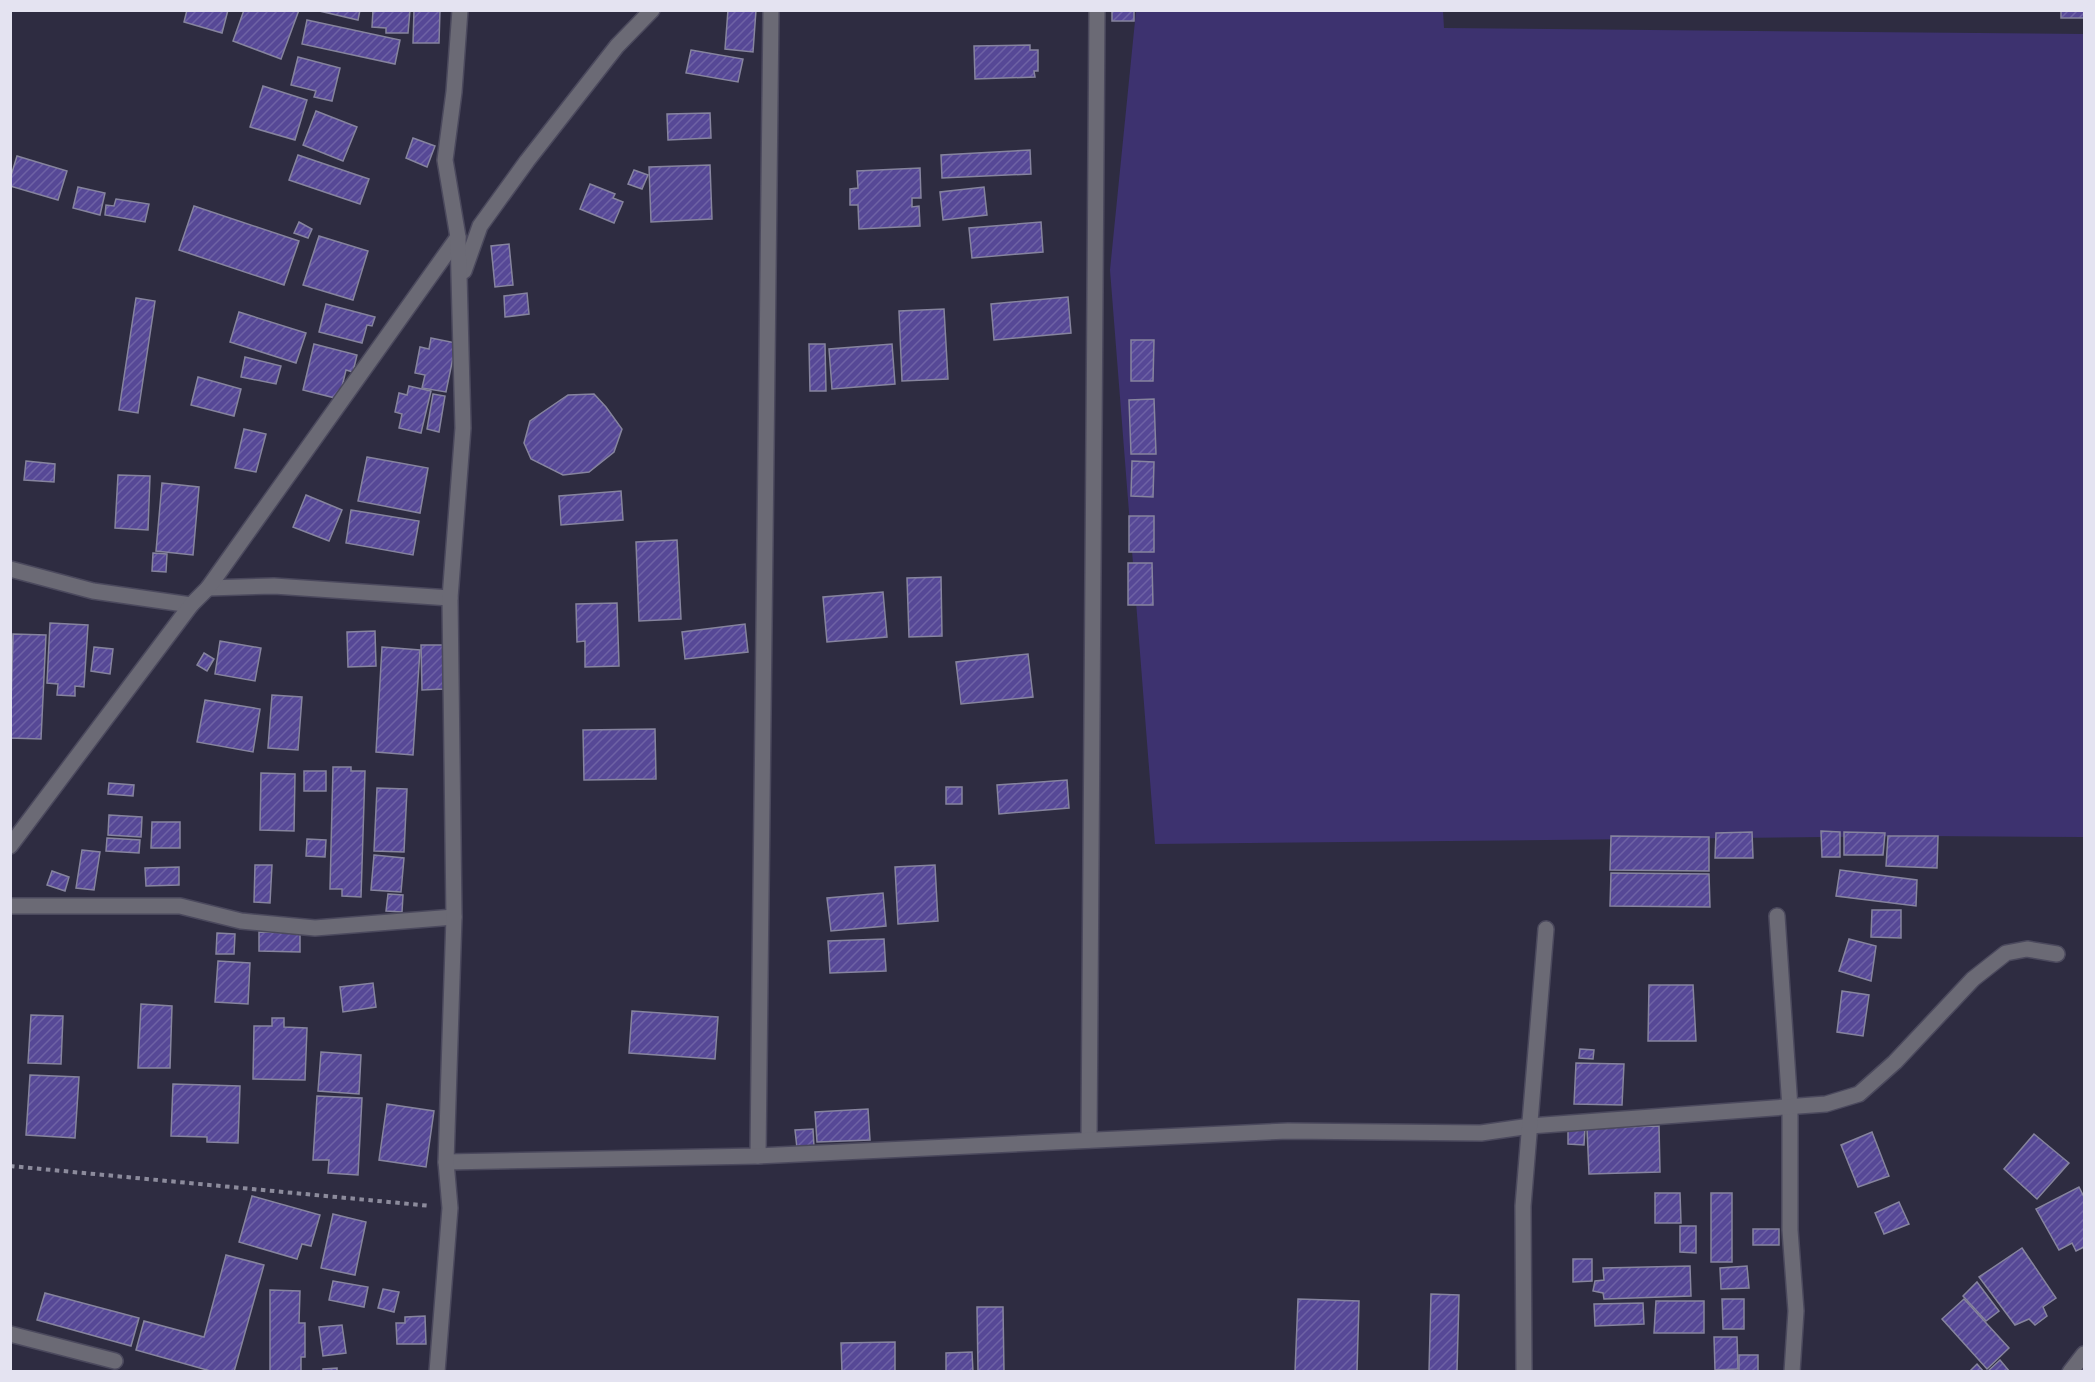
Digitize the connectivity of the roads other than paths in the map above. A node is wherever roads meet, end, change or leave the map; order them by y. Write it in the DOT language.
graph roads {
  1 [pos="460,10"];
  2 [pos="652,10"];
  3 [pos="771,10"];
  4 [pos="1097,10"];
  5 [pos="458,237"];
  6 [pos="460,280"];
  7 [pos="10,569"];
  8 [pos="208,588"];
  9 [pos="450,598"];
  10 [pos="191,605"];
  11 [pos="10,846"];
  12 [pos="10,906"];
  13 [pos="1777,916"];
  14 [pos="454,917"];
  15 [pos="1546,929"];
  16 [pos="2057,954"];
  17 [pos="1790,1108"];
  18 [pos="1530,1126"];
  19 [pos="1089,1140"];
  20 [pos="758,1156"];
  21 [pos="446,1162"];
  22 [pos="10,1334"];
  23 [pos="2085,1354"];
  24 [pos="115,1361"];
  25 [pos="437,1371"];
  26 [pos="1524,1371"];
  27 [pos="1792,1371"];
  28 [pos="2070,1371"];
  1 -- 5 [label="street"];
  2 -- 6 [label="street"];
  3 -- 20 [label="street"];
  4 -- 19 [label="street"];
  5 -- 6 [label="street"];
  5 -- 8 [label="street"];
  6 -- 9 [label="street"];
  7 -- 10 [label="street"];
  8 -- 9 [label="street"];
  8 -- 10 [label="street"];
  9 -- 14 [label="street"];
  10 -- 11 [label="street"];
  12 -- 14 [label="street"];
  13 -- 17 [label="street"];
  14 -- 21 [label="street"];
  15 -- 18 [label="street"];
  16 -- 17 [label="street"];
  17 -- 18 [label="street"];
  17 -- 27 [label="street"];
  18 -- 19 [label="street"];
  18 -- 26 [label="street"];
  19 -- 20 [label="street"];
  20 -- 21 [label="street"];
  21 -- 25 [label="street"];
  22 -- 24 [label="street"];
  23 -- 28 [label="street"];
}
